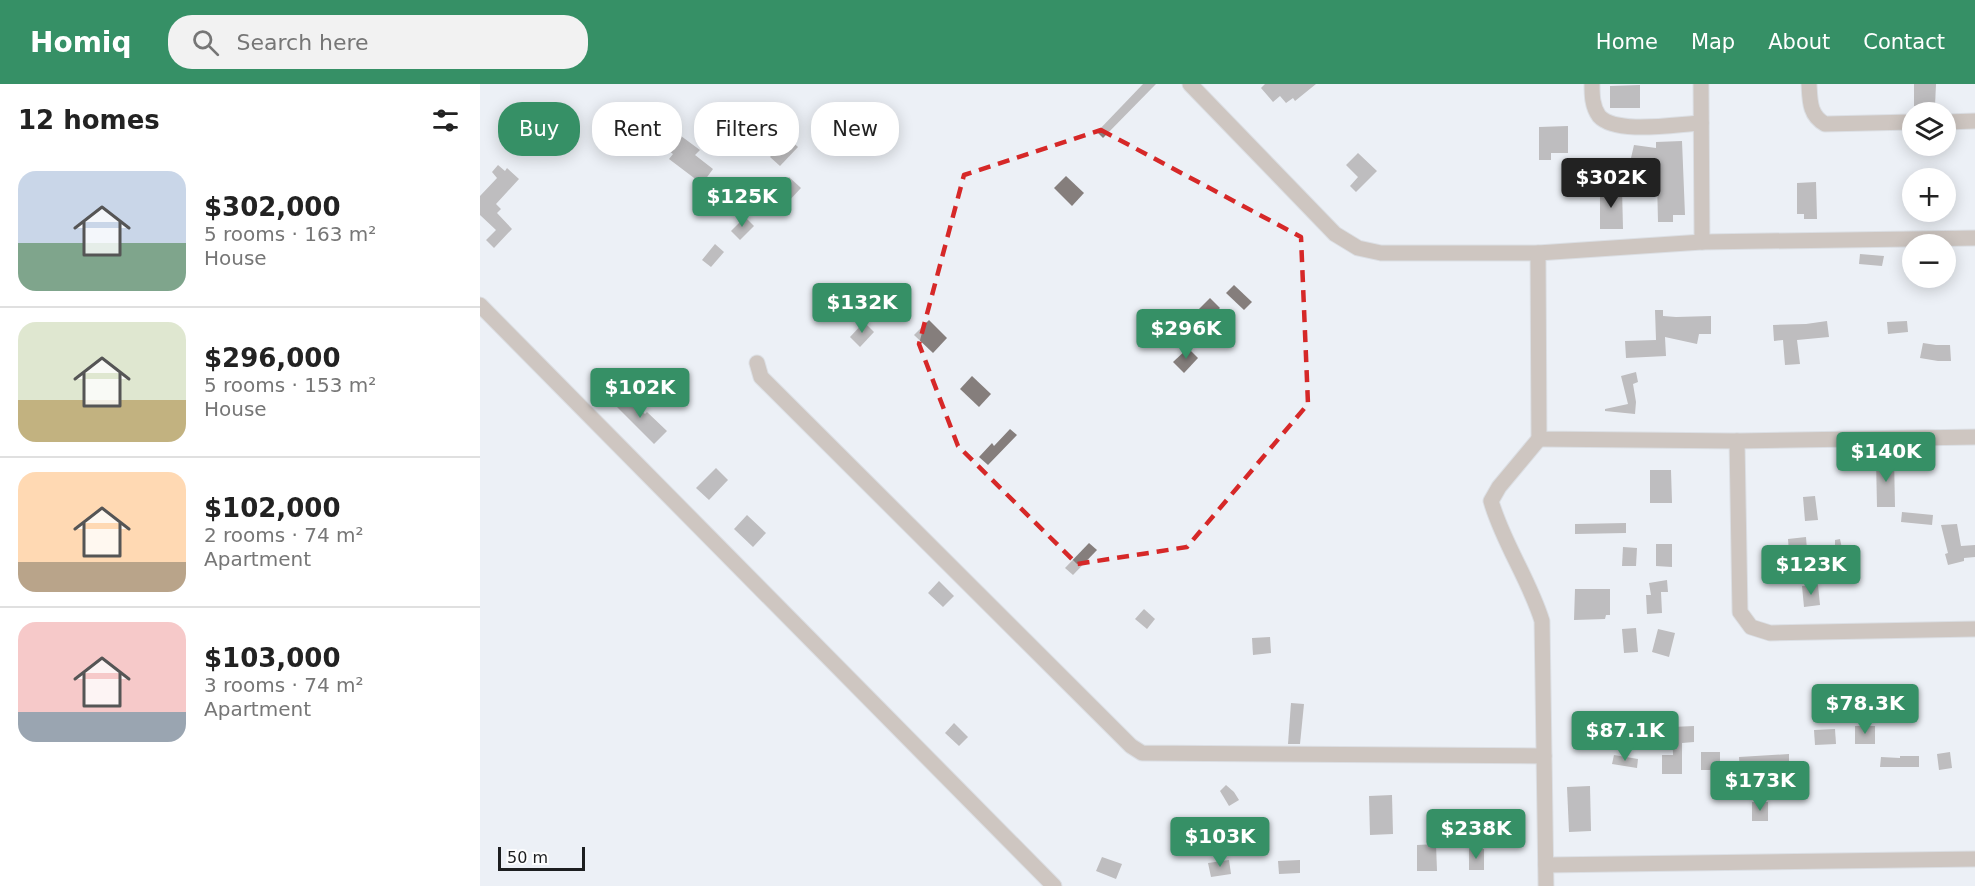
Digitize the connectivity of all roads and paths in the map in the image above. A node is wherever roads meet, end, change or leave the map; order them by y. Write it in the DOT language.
graph roads {
  1 [pos="1190,84"];
  2 [pos="1592,84"];
  3 [pos="1701,84"];
  4 [pos="1809,84"];
  5 [pos="1975,121"];
  6 [pos="1902,122"];
  7 [pos="1956,122"];
  8 [pos="1701,123"];
  9 [pos="1975,238"];
  10 [pos="1702,242"];
  11 [pos="1538,253"];
  12 [pos="480,305"];
  13 [pos="757,363"];
  14 [pos="1975,437"];
  15 [pos="1539,439"];
  16 [pos="1737,441"];
  17 [pos="1975,629"];
  18 [pos="1544,756"];
  19 [pos="1975,859"];
  20 [pos="1546,865"];
  21 [pos="1054,886"];
  22 [pos="1546,886"];
  1 -- 11 [label="street"];
  2 -- 8 [label="street"];
  3 -- 8 [label="street"];
  4 -- 6 [label="street"];
  5 -- 7 [label="street"];
  8 -- 10 [label="street"];
  9 -- 10 [label="street"];
  10 -- 11 [label="street"];
  11 -- 15 [label="street"];
  12 -- 21 [label="street"];
  13 -- 18 [label="street"];
  14 -- 16 [label="street"];
  15 -- 16 [label="street"];
  15 -- 18 [label="street"];
  16 -- 17 [label="street"];
  18 -- 20 [label="street"];
  19 -- 20 [label="street"];
  20 -- 22 [label="street"];
}
